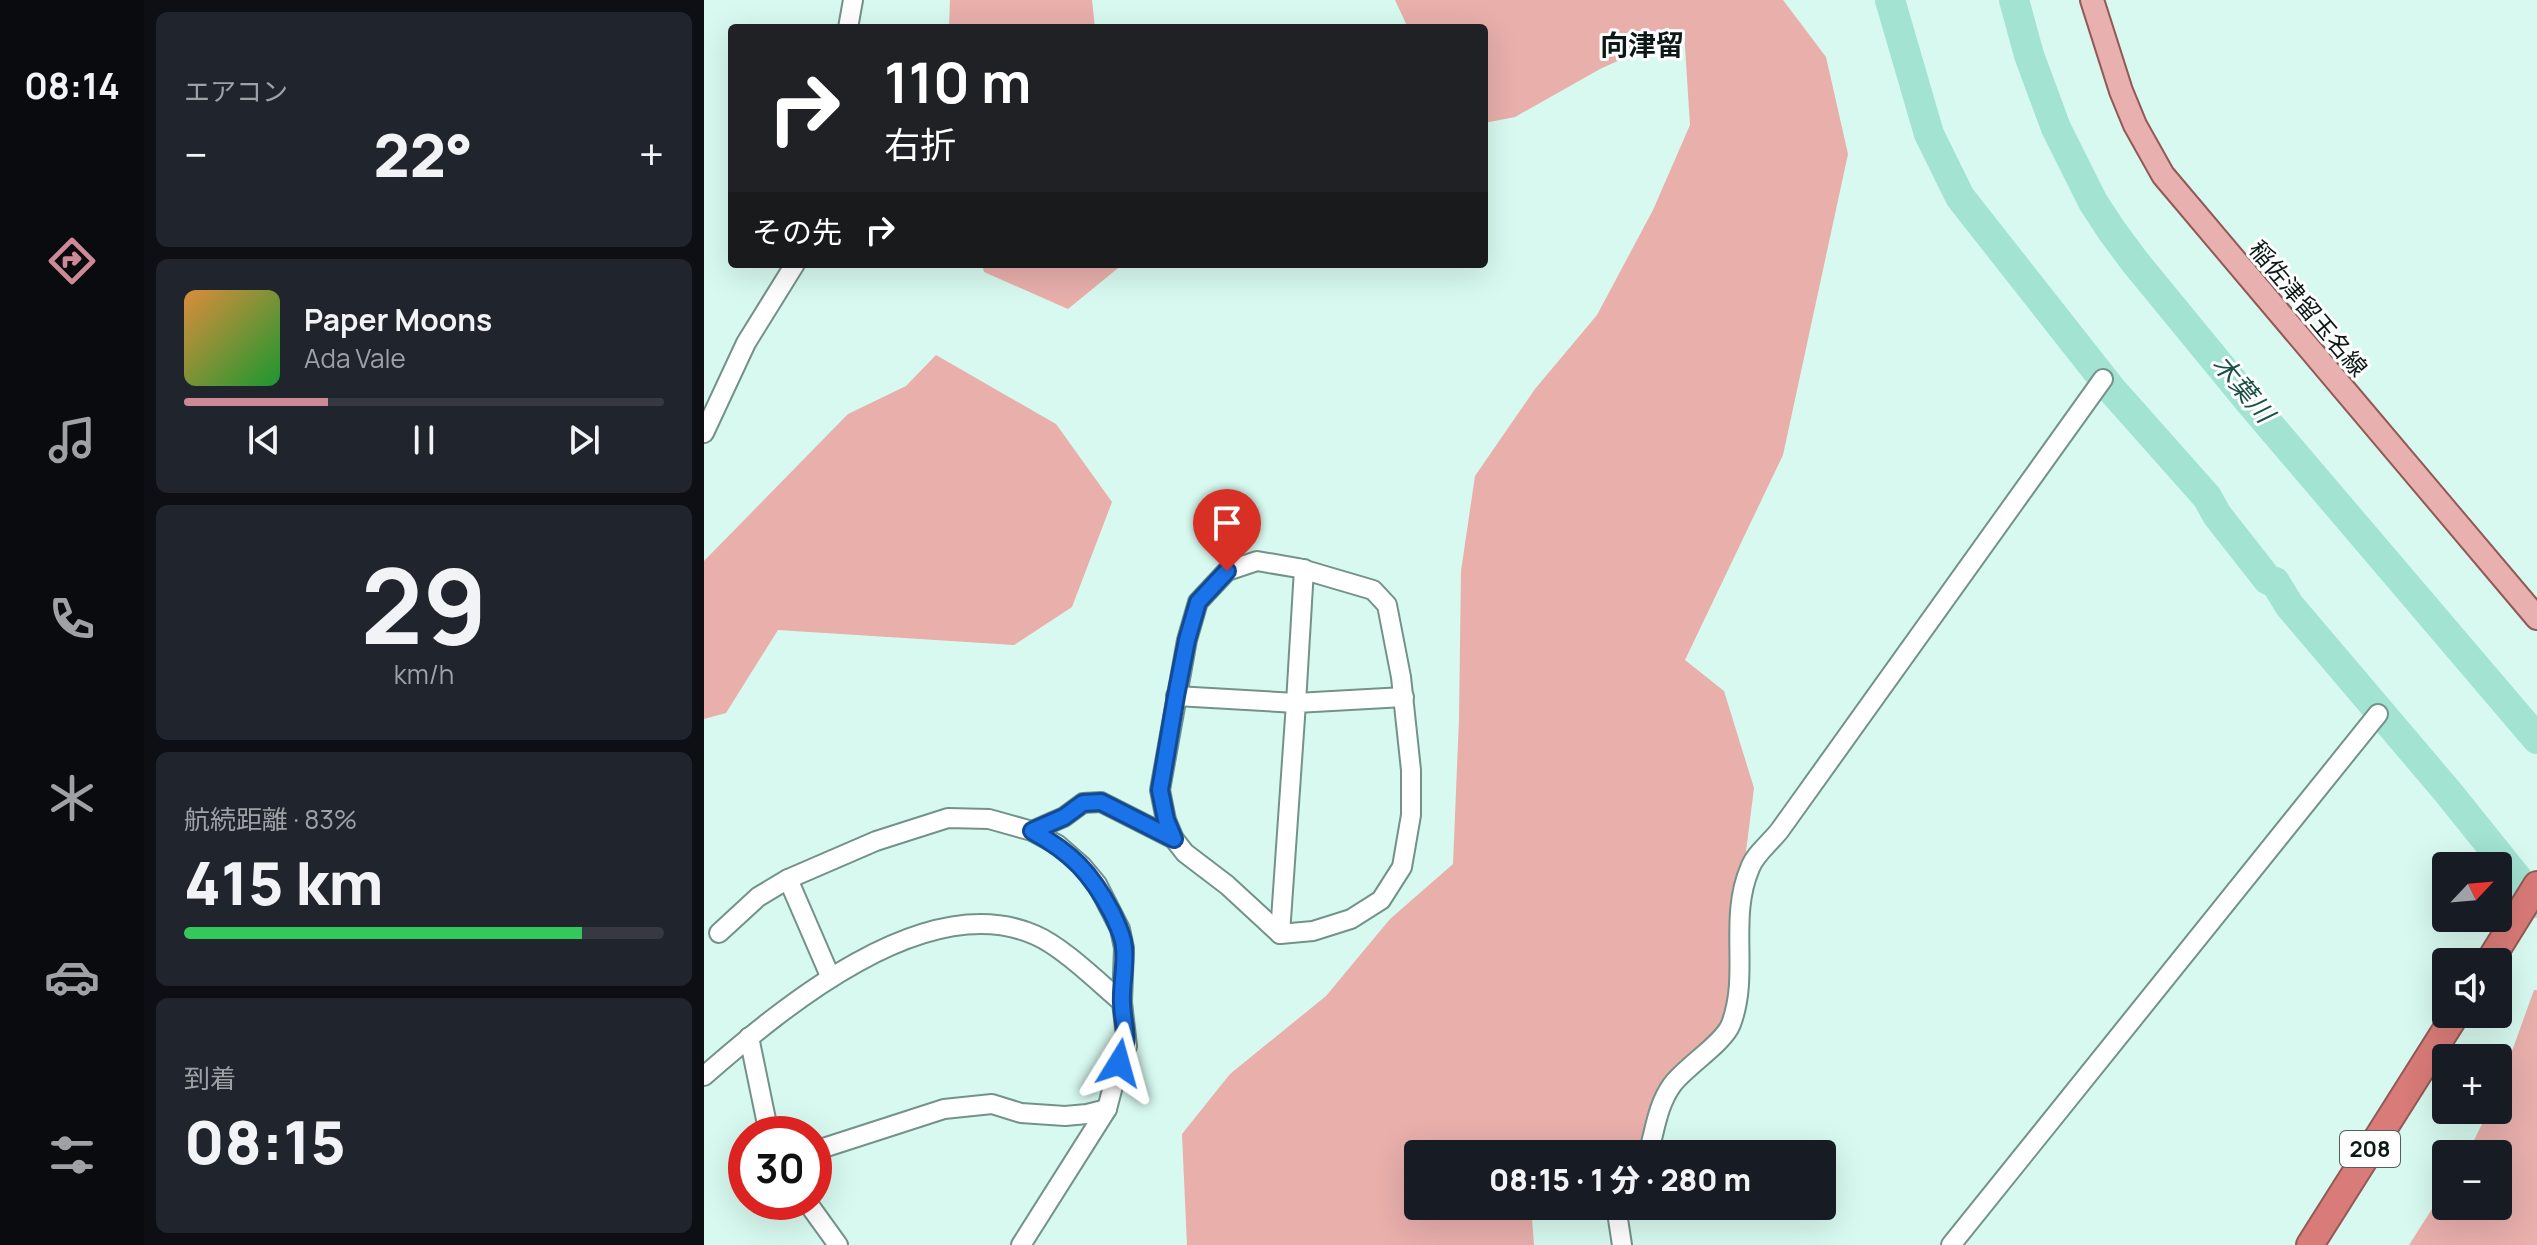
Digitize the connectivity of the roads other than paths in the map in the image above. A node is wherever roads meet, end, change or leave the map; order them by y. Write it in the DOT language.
graph roads {
  1 [pos="853,0"];
  2 [pos="2092,0"];
  3 [pos="849,24"];
  4 [pos="793,268"];
  5 [pos="2103,379"];
  6 [pos="704,433"];
  7 [pos="1304,569"];
  8 [pos="2537,618"];
  9 [pos="1176,696"];
  10 [pos="1404,697"];
  11 [pos="1296,703"];
  12 [pos="2378,714"];
  13 [pos="1032,831"];
  14 [pos="1174,839"];
  15 [pos="788,879"];
  16 [pos="2537,885"];
  17 [pos="719,933"];
  18 [pos="1280,934"];
  19 [pos="2498,948"];
  20 [pos="830,976"];
  21 [pos="1122,1002"];
  22 [pos="2447,1028"];
  23 [pos="749,1037"];
  24 [pos="704,1076"];
  25 [pos="1107,1109"];
  26 [pos="765,1116"];
  27 [pos="1651,1140"];
  28 [pos="832,1145"];
  29 [pos="820,1220"];
  30 [pos="1618,1220"];
  31 [pos="838,1245"];
  32 [pos="1021,1245"];
  33 [pos="1622,1245"];
  34 [pos="1951,1245"];
  35 [pos="2310,1245"];
  1 -- 3 [label="street"];
  2 -- 8 [label="main road, 稲佐津留玉名線"];
  4 -- 6 [label="street"];
  5 -- 27 [label="street"];
  7 -- 9 [label="street"];
  7 -- 10 [label="street"];
  7 -- 11 [label="street"];
  9 -- 11 [label="street"];
  9 -- 14 [label="street"];
  10 -- 11 [label="street"];
  10 -- 18 [label="street"];
  11 -- 18 [label="street"];
  12 -- 34 [label="street"];
  13 -- 14 [label="street"];
  13 -- 15 [label="street"];
  13 -- 21 [label="street"];
  14 -- 18 [label="street"];
  15 -- 17 [label="street"];
  15 -- 20 [label="street"];
  16 -- 19 [label="highway"];
  20 -- 21 [label="street"];
  20 -- 23 [label="street"];
  21 -- 25 [label="street"];
  22 -- 35 [label="highway, 208"];
  23 -- 24 [label="street"];
  23 -- 26 [label="street"];
  25 -- 28 [label="street"];
  25 -- 32 [label="street"];
  29 -- 31 [label="street"];
  30 -- 33 [label="street"];
}
